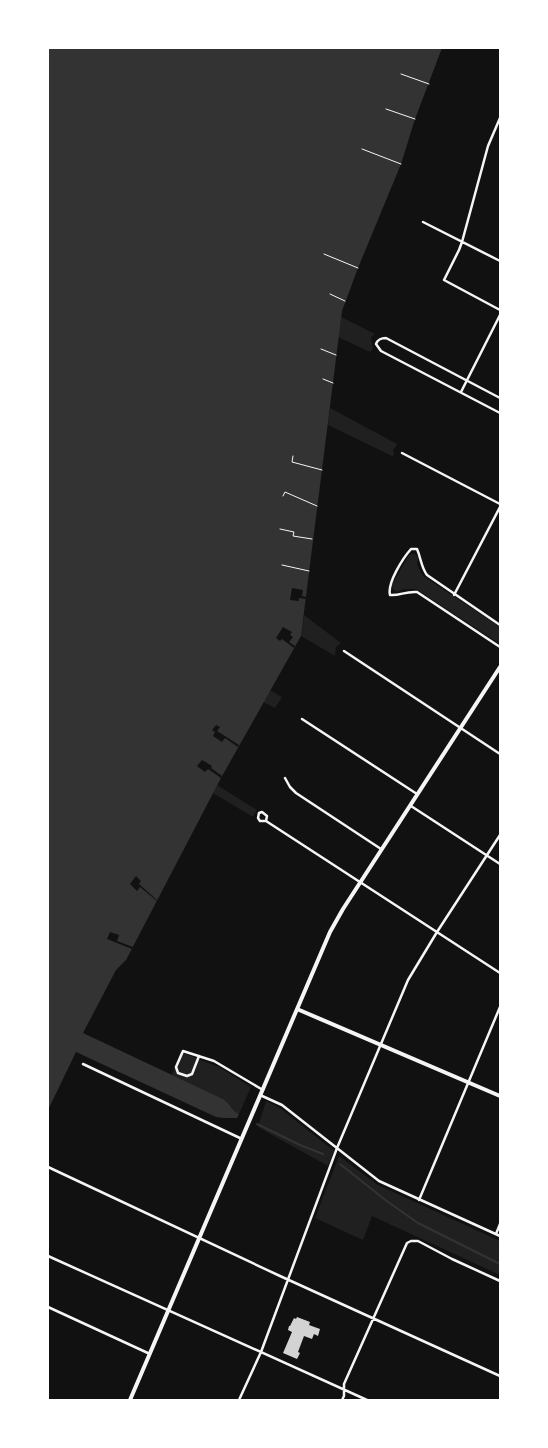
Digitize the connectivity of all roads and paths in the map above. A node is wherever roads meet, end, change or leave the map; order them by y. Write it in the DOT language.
graph roads {
  1 [pos="401,74"];
  2 [pos="429,84"];
  3 [pos="386,108"];
  4 [pos="500,118"];
  5 [pos="415,119"];
  6 [pos="362,149"];
  7 [pos="401,164"];
  8 [pos="423,222"];
  9 [pos="462,242"];
  10 [pos="324,254"];
  11 [pos="500,261"];
  12 [pos="358,268"];
  13 [pos="330,294"];
  14 [pos="345,301"];
  15 [pos="500,310"];
  16 [pos="500,315"];
  17 [pos="321,349"];
  18 [pos="336,355"];
  19 [pos="323,379"];
  20 [pos="466,380"];
  21 [pos="333,383"];
  22 [pos="461,392"];
  23 [pos="500,398"];
  24 [pos="500,413"];
  25 [pos="402,453"];
  26 [pos="293,456"];
  27 [pos="322,470"];
  28 [pos="283,496"];
  29 [pos="500,505"];
  30 [pos="317,506"];
  31 [pos="280,529"];
  32 [pos="312,539"];
  33 [pos="282,565"];
  34 [pos="309,571"];
  35 [pos="454,595"];
  36 [pos="500,625"];
  37 [pos="500,647"];
  38 [pos="344,651"];
  39 [pos="500,667"];
  40 [pos="302,719"];
  41 [pos="461,728"];
  42 [pos="500,754"];
  43 [pos="285,778"];
  44 [pos="418,795"];
  45 [pos="411,806"];
  46 [pos="266,821"];
  47 [pos="500,835"];
  48 [pos="382,850"];
  49 [pos="487,855"];
  50 [pos="500,864"];
  51 [pos="361,883"];
  52 [pos="437,932"];
  53 [pos="500,973"];
  54 [pos="500,1007"];
  55 [pos="297,1008"];
  56 [pos="381,1044"];
  57 [pos="199,1056"];
  58 [pos="83,1064"];
  59 [pos="469,1082"];
  60 [pos="263,1090"];
  61 [pos="260,1095"];
  62 [pos="500,1096"];
  63 [pos="242,1139"];
  64 [pos="336,1148"];
  65 [pos="48,1167"];
  66 [pos="419,1200"];
  67 [pos="500,1224"];
  68 [pos="496,1234"];
  69 [pos="500,1236"];
  70 [pos="200,1239"];
  71 [pos="48,1256"];
  72 [pos="288,1280"];
  73 [pos="500,1281"];
  74 [pos="48,1307"];
  75 [pos="169,1310"];
  76 [pos="373,1318"];
  77 [pos="261,1352"];
  78 [pos="150,1354"];
  79 [pos="500,1376"];
  80 [pos="344,1390"];
  81 [pos="130,1400"];
  82 [pos="238,1400"];
  83 [pos="342,1400"];
  84 [pos="367,1400"];
  1 -- 2 [label="path"];
  3 -- 5 [label="path"];
  4 -- 9 [label="street"];
  6 -- 7 [label="path"];
  8 -- 9 [label="street"];
  9 -- 11 [label="street"];
  9 -- 15 [label="street"];
  10 -- 12 [label="path"];
  13 -- 14 [label="path"];
  16 -- 20 [label="street"];
  17 -- 18 [label="path"];
  19 -- 21 [label="path"];
  20 -- 22 [label="street"];
  20 -- 22 [label="street"];
  20 -- 23 [label="street"];
  22 -- 24 [label="street"];
  25 -- 29 [label="street"];
  26 -- 27 [label="path"];
  28 -- 30 [label="path"];
  29 -- 35 [label="street"];
  31 -- 32 [label="path"];
  33 -- 34 [label="path"];
  35 -- 36 [label="street"];
  35 -- 37 [label="street"];
  38 -- 41 [label="street"];
  39 -- 41 [label="main road"];
  40 -- 44 [label="street"];
  41 -- 42 [label="street"];
  41 -- 44 [label="main road"];
  43 -- 48 [label="street"];
  44 -- 45 [label="main road"];
  45 -- 48 [label="main road"];
  45 -- 49 [label="street"];
  46 -- 51 [label="street"];
  47 -- 49 [label="street"];
  48 -- 51 [label="main road"];
  49 -- 50 [label="street"];
  49 -- 52 [label="street"];
  51 -- 52 [label="street"];
  51 -- 55 [label="main road"];
  52 -- 53 [label="street"];
  52 -- 56 [label="street"];
  54 -- 59 [label="street"];
  55 -- 56 [label="main road"];
  55 -- 60 [label="main road"];
  56 -- 59 [label="main road"];
  56 -- 64 [label="street"];
  57 -- 57 [label="street"];
  57 -- 60 [label="street"];
  58 -- 63 [label="street"];
  59 -- 62 [label="main road"];
  59 -- 66 [label="street"];
  60 -- 61 [label="main road"];
  61 -- 63 [label="main road"];
  61 -- 64 [label="street"];
  63 -- 70 [label="main road"];
  64 -- 66 [label="street"];
  64 -- 72 [label="street"];
  65 -- 70 [label="street"];
  66 -- 68 [label="street"];
  67 -- 68 [label="street"];
  68 -- 69 [label="street"];
  70 -- 72 [label="street"];
  70 -- 75 [label="main road"];
  71 -- 75 [label="street"];
  72 -- 76 [label="street"];
  72 -- 77 [label="street"];
  73 -- 76 [label="street"];
  74 -- 78 [label="street"];
  75 -- 77 [label="street"];
  75 -- 78 [label="main road"];
  76 -- 79 [label="street"];
  76 -- 80 [label="street"];
  77 -- 80 [label="street"];
  77 -- 82 [label="street"];
  78 -- 81 [label="main road"];
  80 -- 83 [label="street"];
  80 -- 84 [label="street"];
}
